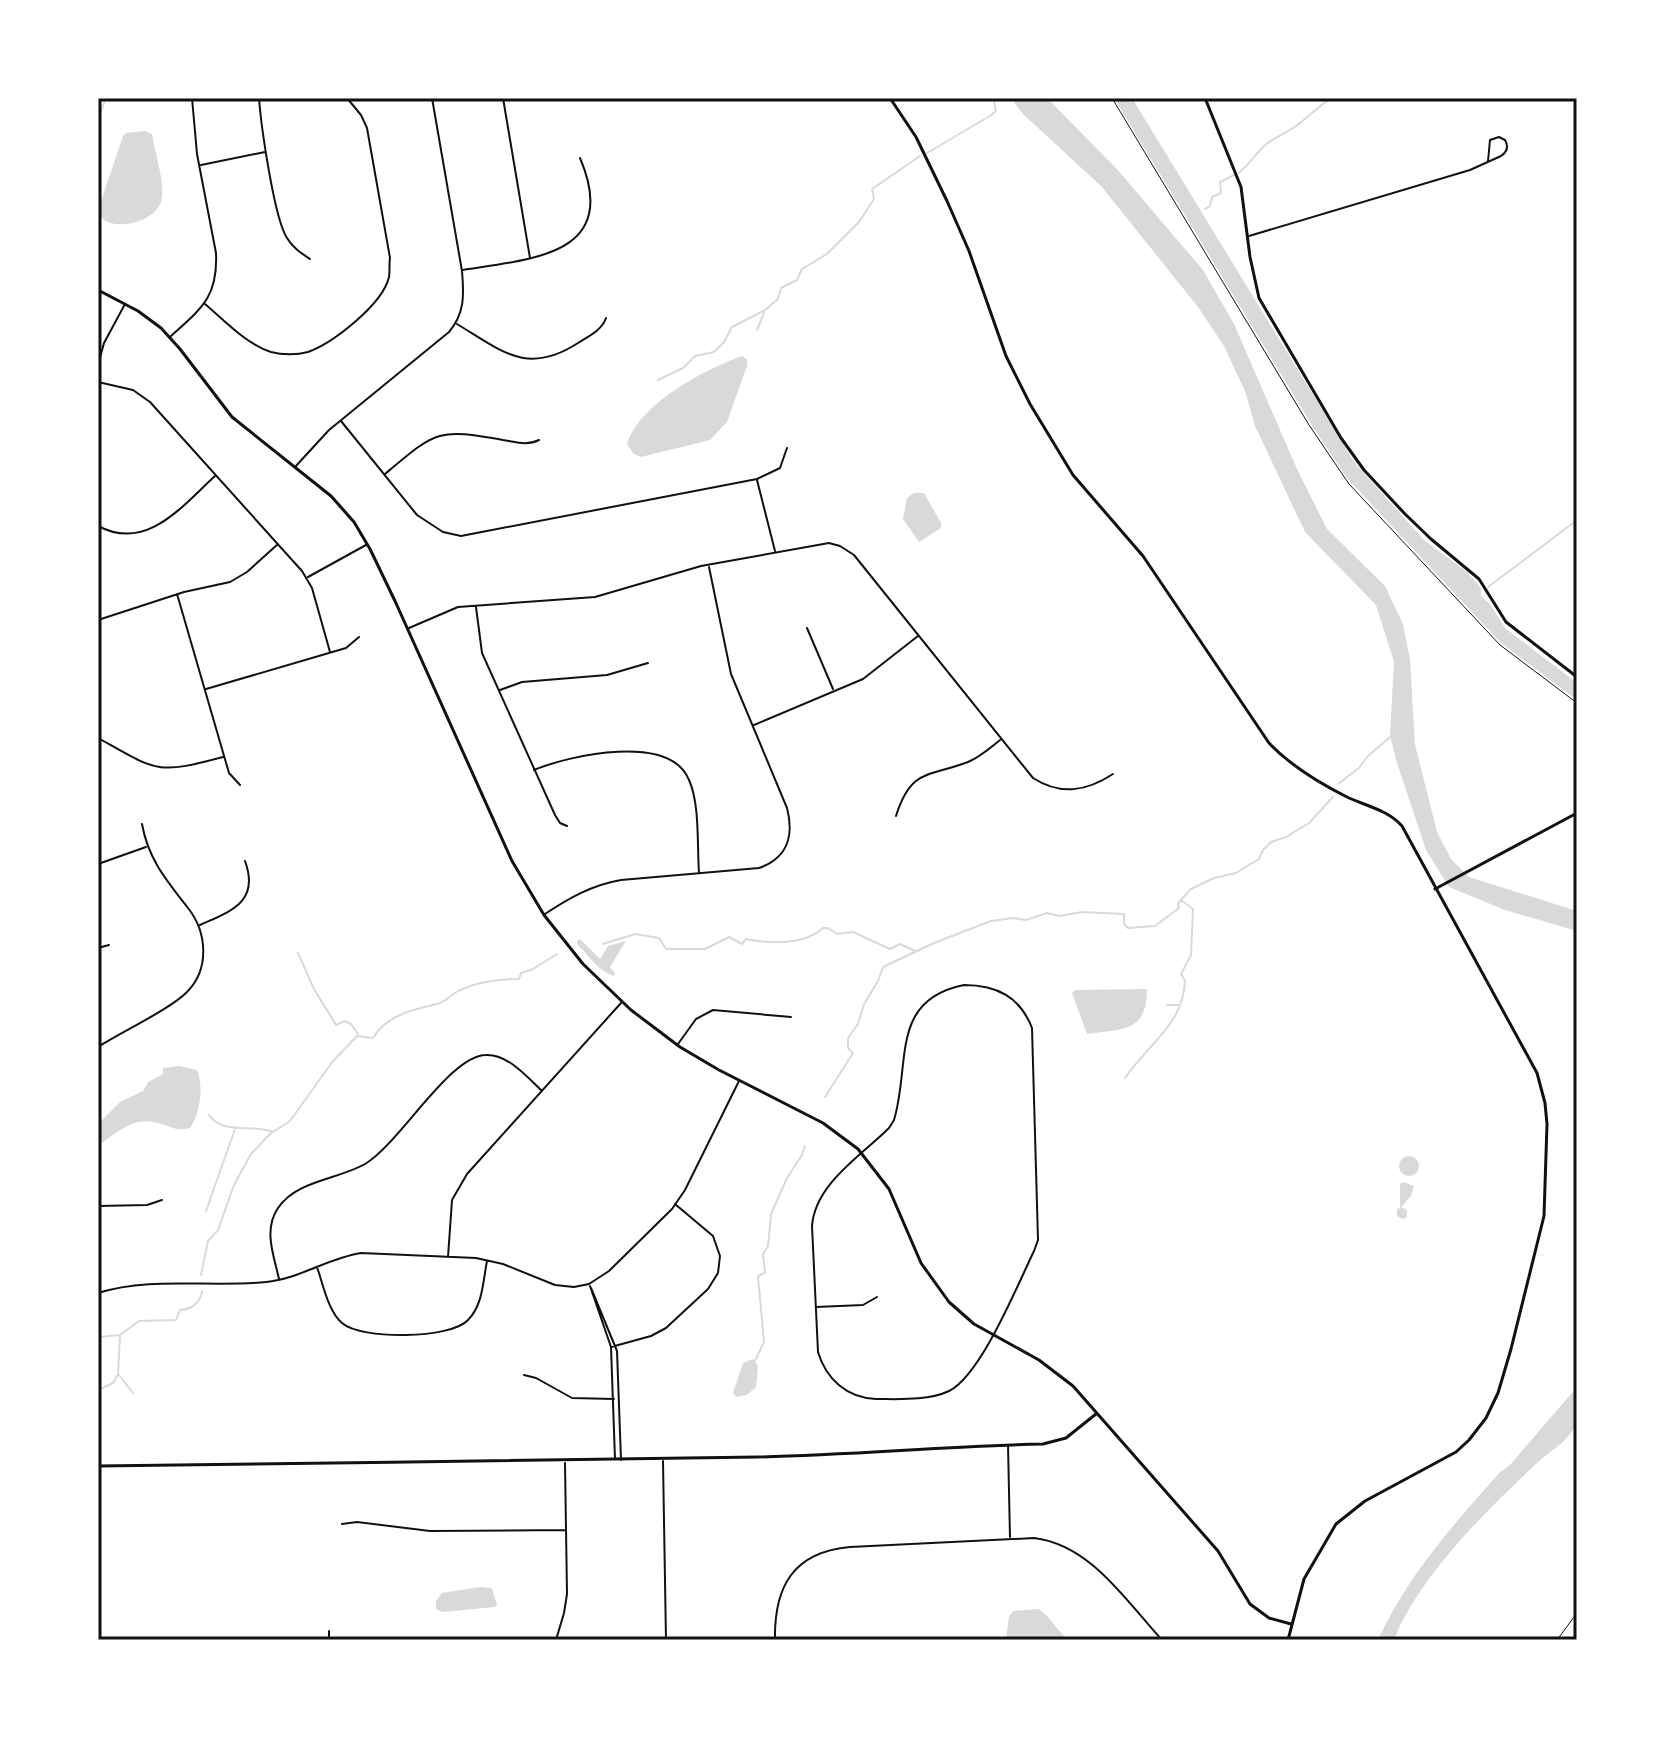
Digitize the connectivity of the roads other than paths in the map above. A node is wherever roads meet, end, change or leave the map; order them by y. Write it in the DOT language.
graph roads {
  1 [pos="192,98"];
  2 [pos="259,98"];
  3 [pos="347,98"];
  4 [pos="432,98"];
  5 [pos="503,98"];
  6 [pos="890,98"];
  7 [pos="1205,98"];
  8 [pos="267,152"];
  9 [pos="580,158"];
  10 [pos="1488,161"];
  11 [pos="199,165"];
  12 [pos="1248,237"];
  13 [pos="310,259"];
  14 [pos="530,260"];
  15 [pos="462,271"];
  16 [pos="98,290"];
  17 [pos="125,304"];
  18 [pos="205,304"];
  19 [pos="606,318"];
  20 [pos="456,324"];
  21 [pos="170,337"];
  22 [pos="98,365"];
  23 [pos="98,382"];
  24 [pos="341,421"];
  25 [pos="539,440"];
  26 [pos="787,448"];
  27 [pos="294,468"];
  28 [pos="384,474"];
  29 [pos="216,475"];
  30 [pos="757,479"];
  31 [pos="98,526"];
  32 [pos="278,544"];
  33 [pos="368,544"];
  34 [pos="775,552"];
  35 [pos="709,565"];
  36 [pos="307,578"];
  37 [pos="177,594"];
  38 [pos="476,606"];
  39 [pos="98,620"];
  40 [pos="807,628"];
  41 [pos="407,629"];
  42 [pos="918,636"];
  43 [pos="359,637"];
  44 [pos="330,652"];
  45 [pos="648,663"];
  46 [pos="1577,677"];
  47 [pos="205,689"];
  48 [pos="499,690"];
  49 [pos="834,691"];
  50 [pos="753,726"];
  51 [pos="98,738"];
  52 [pos="1001,739"];
  53 [pos="224,756"];
  54 [pos="534,770"];
  55 [pos="1113,774"];
  56 [pos="240,785"];
  57 [pos="1577,813"];
  58 [pos="896,816"];
  59 [pos="142,824"];
  60 [pos="567,826"];
  61 [pos="147,847"];
  62 [pos="245,861"];
  63 [pos="98,864"];
  64 [pos="699,873"];
  65 [pos="1435,889"];
  66 [pos="544,915"];
  67 [pos="199,925"];
  68 [pos="109,945"];
  69 [pos="98,948"];
  70 [pos="621,1002"];
  71 [pos="791,1017"];
  72 [pos="678,1045"];
  73 [pos="98,1047"];
  74 [pos="739,1080"];
  75 [pos="542,1091"];
  76 [pos="863,1154"];
  77 [pos="162,1200"];
  78 [pos="675,1204"];
  79 [pos="98,1206"];
  80 [pos="448,1258"];
  81 [pos="487,1260"];
  82 [pos="316,1266"];
  83 [pos="279,1280"];
  84 [pos="590,1286"];
  85 [pos="98,1293"];
  86 [pos="877,1297"];
  87 [pos="815,1307"];
  88 [pos="991,1335"];
  89 [pos="613,1347"];
  90 [pos="524,1375"];
  91 [pos="619,1398"];
  92 [pos="614,1399"];
  93 [pos="1097,1413"];
  94 [pos="1008,1445"];
  95 [pos="663,1459"];
  96 [pos="618,1460"];
  97 [pos="565,1462"];
  98 [pos="98,1466"];
  99 [pos="342,1524"];
  100 [pos="566,1530"];
  101 [pos="1010,1539"];
  102 [pos="1291,1624"];
  103 [pos="329,1631"];
  104 [pos="329,1640"];
  105 [pos="556,1640"];
  106 [pos="666,1640"];
  107 [pos="775,1640"];
  108 [pos="1162,1640"];
  109 [pos="1288,1640"];
  1 -- 11 [label="street"];
  2 -- 8 [label="street"];
  3 -- 18 [label="street"];
  4 -- 15 [label="street"];
  5 -- 14 [label="street"];
  6 -- 65 [label="street"];
  7 -- 12 [label="street"];
  8 -- 11 [label="street"];
  8 -- 13 [label="street"];
  9 -- 14 [label="street"];
  10 -- 10 [label="street"];
  10 -- 12 [label="street"];
  11 -- 18 [label="street"];
  12 -- 46 [label="street"];
  14 -- 15 [label="street"];
  15 -- 20 [label="street"];
  16 -- 17 [label="street"];
  17 -- 21 [label="street"];
  17 -- 22 [label="street"];
  18 -- 21 [label="street"];
  19 -- 20 [label="street"];
  20 -- 24 [label="street"];
  21 -- 27 [label="street"];
  23 -- 29 [label="street"];
  24 -- 27 [label="street"];
  24 -- 28 [label="street"];
  25 -- 28 [label="street"];
  26 -- 30 [label="street"];
  27 -- 33 [label="street"];
  28 -- 30 [label="street"];
  29 -- 31 [label="street"];
  29 -- 32 [label="street"];
  30 -- 34 [label="street"];
  32 -- 36 [label="street"];
  32 -- 37 [label="street"];
  33 -- 36 [label="street"];
  33 -- 41 [label="street"];
  34 -- 35 [label="street"];
  34 -- 42 [label="street"];
  35 -- 38 [label="street"];
  35 -- 50 [label="street"];
  36 -- 44 [label="street"];
  37 -- 39 [label="street"];
  37 -- 47 [label="street"];
  38 -- 41 [label="street"];
  38 -- 48 [label="street"];
  40 -- 49 [label="street"];
  41 -- 66 [label="street"];
  42 -- 49 [label="street"];
  42 -- 52 [label="street"];
  43 -- 44 [label="street"];
  44 -- 47 [label="street"];
  45 -- 48 [label="street"];
  47 -- 53 [label="street"];
  48 -- 54 [label="street"];
  49 -- 50 [label="street"];
  50 -- 64 [label="street"];
  51 -- 53 [label="street"];
  52 -- 55 [label="street"];
  52 -- 58 [label="street"];
  53 -- 56 [label="street"];
  54 -- 60 [label="street"];
  54 -- 64 [label="street"];
  57 -- 65 [label="street"];
  59 -- 61 [label="street"];
  61 -- 63 [label="street"];
  61 -- 67 [label="street"];
  62 -- 67 [label="street"];
  64 -- 66 [label="street"];
  65 -- 102 [label="street"];
  66 -- 70 [label="street"];
  67 -- 73 [label="street"];
  68 -- 69 [label="street"];
  70 -- 72 [label="street"];
  70 -- 75 [label="street"];
  71 -- 72 [label="street"];
  72 -- 74 [label="street"];
  74 -- 76 [label="street"];
  74 -- 78 [label="street"];
  75 -- 80 [label="street"];
  75 -- 83 [label="street"];
  76 -- 87 [label="street"];
  76 -- 88 [label="street"];
  76 -- 88 [label="street"];
  77 -- 79 [label="street"];
  78 -- 84 [label="street"];
  78 -- 89 [label="street"];
  80 -- 81 [label="street"];
  80 -- 82 [label="street"];
  81 -- 82 [label="street"];
  81 -- 84 [label="street"];
  82 -- 83 [label="street"];
  83 -- 85 [label="street"];
  84 -- 89 [label="street"];
  86 -- 87 [label="street"];
  87 -- 88 [label="street"];
  88 -- 93 [label="street"];
  89 -- 91 [label="street"];
  89 -- 92 [label="street"];
  90 -- 92 [label="street"];
  91 -- 92 [label="street"];
  91 -- 96 [label="street"];
  92 -- 96 [label="street"];
  93 -- 94 [label="street"];
  93 -- 102 [label="street"];
  94 -- 95 [label="street"];
  94 -- 101 [label="street"];
  95 -- 96 [label="street"];
  95 -- 106 [label="street"];
  96 -- 97 [label="street"];
  97 -- 98 [label="street"];
  97 -- 100 [label="street"];
  99 -- 100 [label="street"];
  100 -- 105 [label="street"];
  101 -- 107 [label="street"];
  101 -- 108 [label="street"];
  102 -- 109 [label="street"];
  103 -- 104 [label="street"];
}
